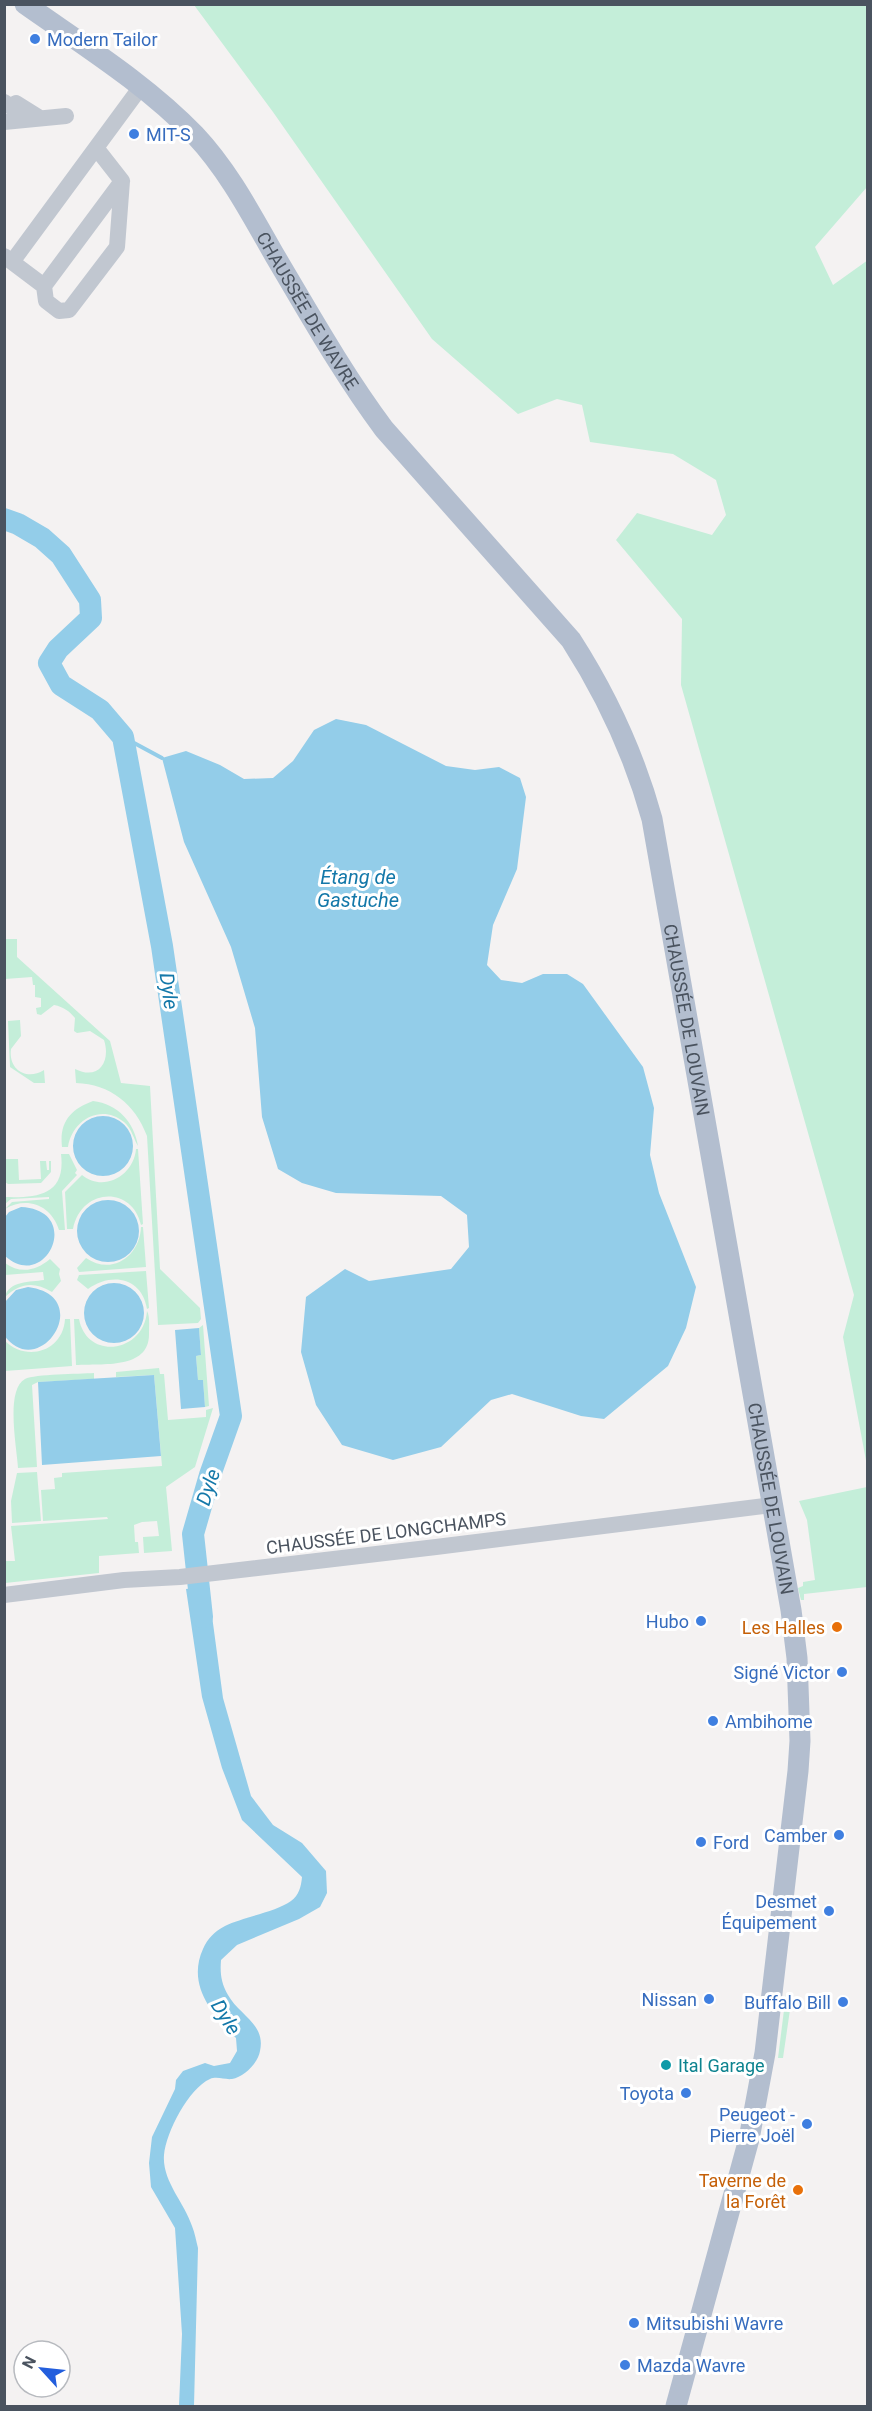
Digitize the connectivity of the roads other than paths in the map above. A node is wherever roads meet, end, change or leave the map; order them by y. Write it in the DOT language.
graph roads {
  1 [pos="25,4"];
  2 [pos="140,88"];
  3 [pos="4,102"];
  4 [pos="66,116"];
  5 [pos="40,118"];
  6 [pos="4,122"];
  7 [pos="97,149"];
  8 [pos="122,181"];
  9 [pos="8,259"];
  10 [pos="44,286"];
  11 [pos="571,640"];
  12 [pos="772,1505"];
  13 [pos="4,1595"];
  14 [pos="676,2406"];
  1 -- 2 [label="main road, CHAUSSÉE DE WAVRE"];
  2 -- 7 [label="street"];
  2 -- 11 [label="main road, CHAUSSÉE DE WAVRE"];
  3 -- 5 [label="street"];
  4 -- 5 [label="street"];
  5 -- 6 [label="street"];
  7 -- 8 [label="street"];
  7 -- 9 [label="street"];
  8 -- 10 [label="street"];
  8 -- 10 [label="street"];
  9 -- 10 [label="street"];
  11 -- 12 [label="main road, CHAUSSÉE DE LOUVAIN"];
  12 -- 13 [label="street, CHAUSSÉE DE LONGCHAMPS"];
  12 -- 14 [label="main road, CHAUSSÉE DE LOUVAIN"];
}
